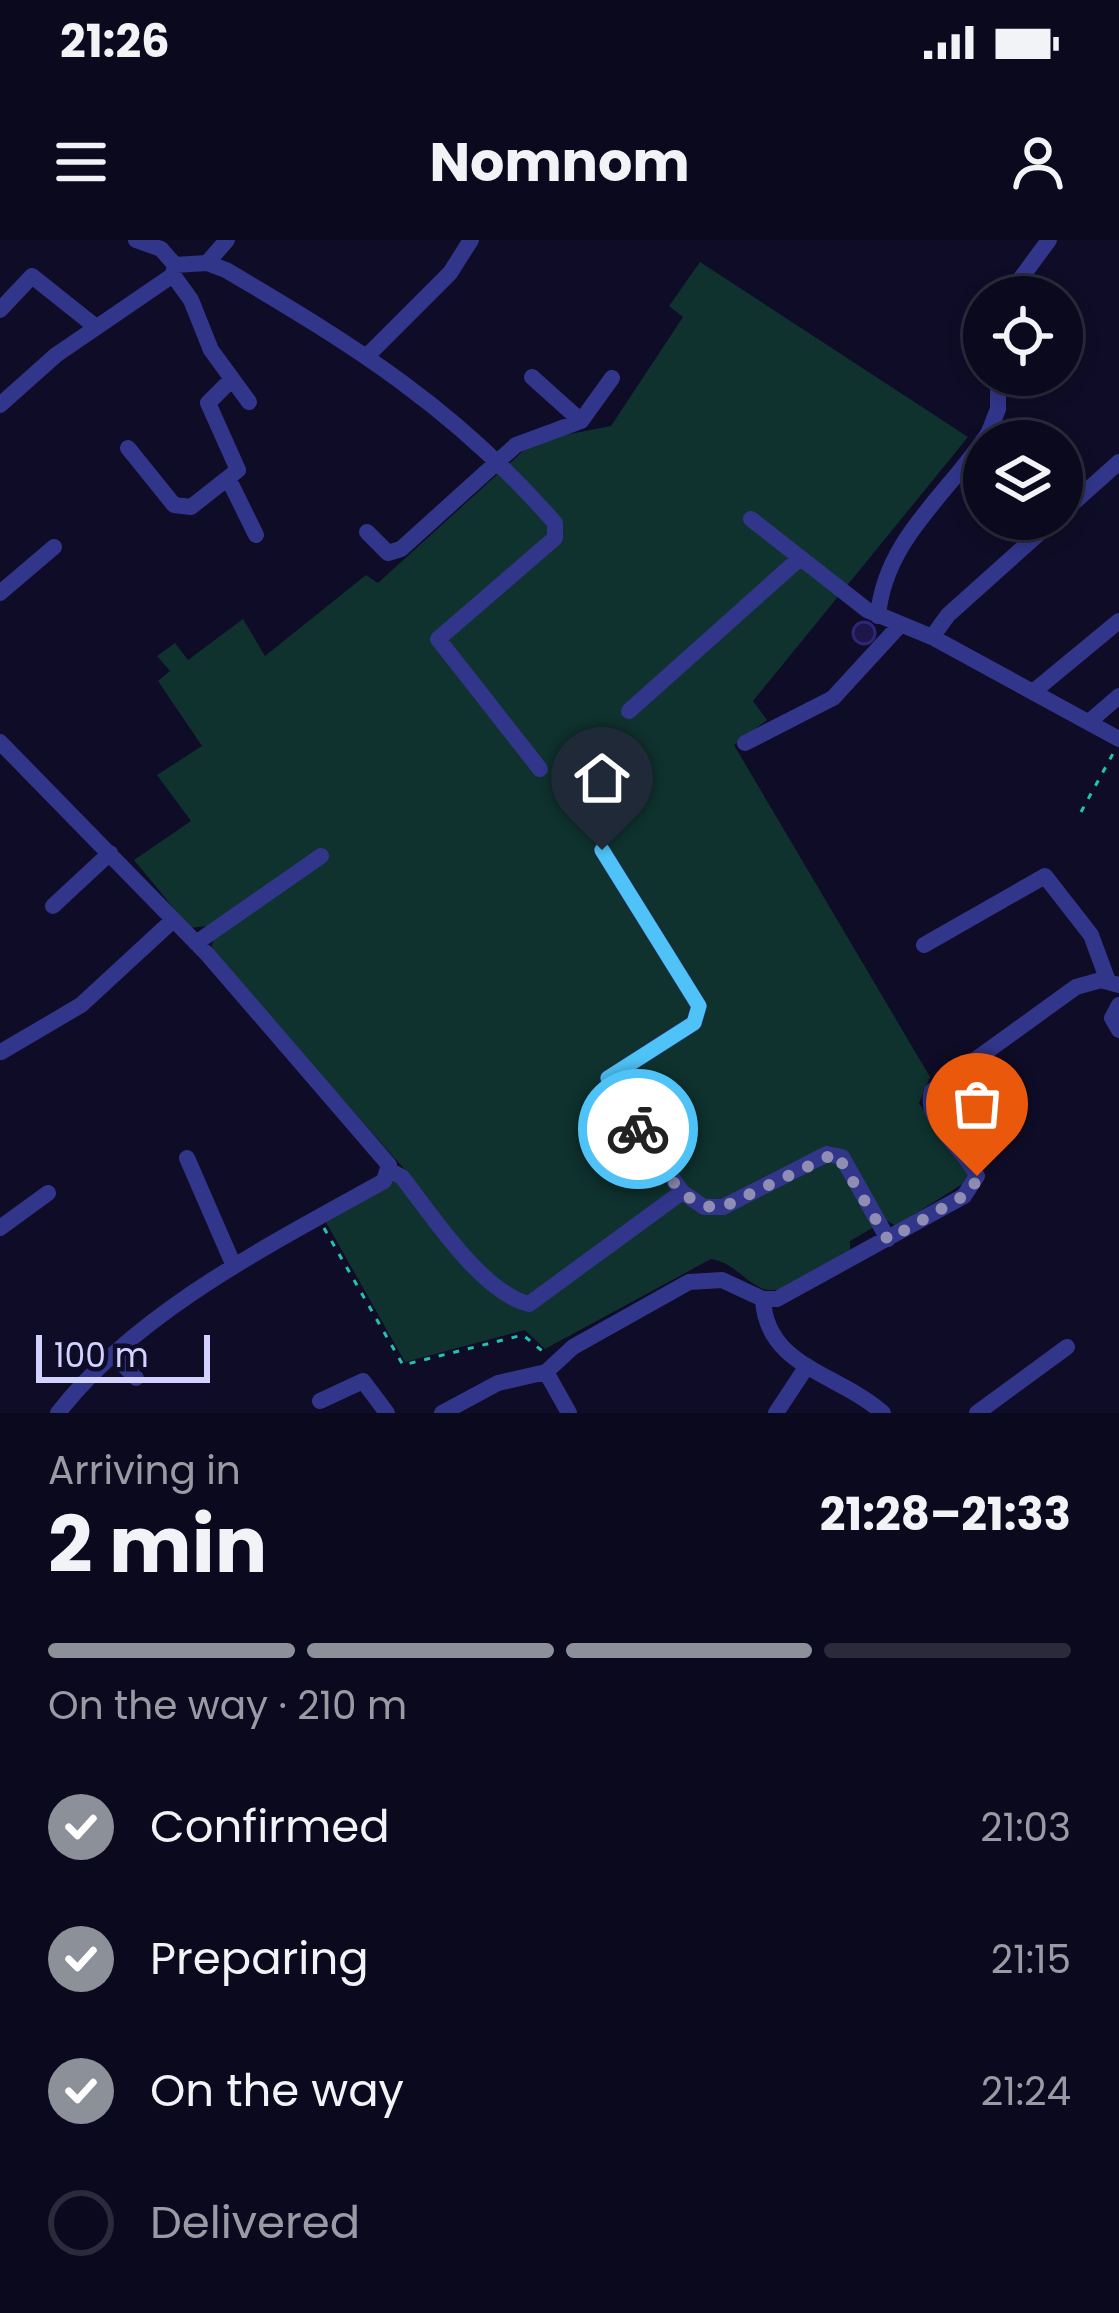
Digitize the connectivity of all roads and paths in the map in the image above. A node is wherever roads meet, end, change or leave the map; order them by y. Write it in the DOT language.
graph roads {
  1 [pos="136,240"];
  2 [pos="227,240"];
  3 [pos="471,240"];
  4 [pos="1019,240"];
  5 [pos="1043,247"];
  6 [pos="207,263"];
  7 [pos="174,270"];
  8 [pos="1022,276"];
  9 [pos="0,310"];
  10 [pos="96,327"];
  11 [pos="369,354"];
  12 [pos="532,377"];
  13 [pos="613,379"];
  14 [pos="231,380"];
  15 [pos="998,396"];
  16 [pos="248,402"];
  17 [pos="0,405"];
  18 [pos="581,421"];
  19 [pos="128,448"];
  20 [pos="500,460"];
  21 [pos="1119,462"];
  22 [pos="229,480"];
  23 [pos="1083,494"];
  24 [pos="751,519"];
  25 [pos="367,532"];
  26 [pos="256,535"];
  27 [pos="1032,540"];
  28 [pos="54,547"];
  29 [pos="799,559"];
  30 [pos="0,593"];
  31 [pos="878,616"];
  32 [pos="1119,621"];
  33 [pos="900,625"];
  34 [pos="932,638"];
  35 [pos="1033,692"];
  36 [pos="1119,696"];
  37 [pos="629,711"];
  38 [pos="1089,722"];
  39 [pos="1119,741"];
  40 [pos="0,742"];
  41 [pos="746,743"];
  42 [pos="540,769"];
  43 [pos="1081,812"];
  44 [pos="602,850"];
  45 [pos="110,853"];
  46 [pos="321,856"];
  47 [pos="53,906"];
  48 [pos="171,922"];
  49 [pos="196,943"];
  50 [pos="924,945"];
  51 [pos="1114,983"];
  52 [pos="1119,1005"];
  53 [pos="1119,1030"];
  54 [pos="1,1052"];
  55 [pos="187,1158"];
  56 [pos="389,1170"];
  57 [pos="682,1192"];
  58 [pos="48,1193"];
  59 [pos="317,1216"];
  60 [pos="0,1228"];
  61 [pos="888,1240"];
  62 [pos="234,1266"];
  63 [pos="763,1299"];
  64 [pos="1067,1347"];
  65 [pos="114,1355"];
  66 [pos="551,1366"];
  67 [pos="807,1366"];
  68 [pos="136,1378"];
  69 [pos="320,1401"];
  70 [pos="58,1413"];
  71 [pos="387,1413"];
  72 [pos="442,1413"];
  73 [pos="569,1413"];
  74 [pos="776,1413"];
  75 [pos="883,1413"];
  76 [pos="977,1413"];
  1 -- 7 [label="street"];
  2 -- 6 [label="street"];
  3 -- 11 [label="street"];
  4 -- 5 [label="street"];
  5 -- 8 [label="street"];
  6 -- 7 [label="street"];
  6 -- 11 [label="street"];
  7 -- 10 [label="street"];
  7 -- 14 [label="street"];
  9 -- 10 [label="street"];
  10 -- 17 [label="street"];
  11 -- 20 [label="street"];
  12 -- 18 [label="street"];
  13 -- 18 [label="street"];
  14 -- 16 [label="street"];
  14 -- 22 [label="street"];
  15 -- 31 [label="street"];
  18 -- 20 [label="street"];
  19 -- 22 [label="street"];
  20 -- 25 [label="street"];
  20 -- 42 [label="street"];
  21 -- 23 [label="street"];
  22 -- 26 [label="street"];
  24 -- 29 [label="street"];
  27 -- 34 [label="street"];
  28 -- 30 [label="street"];
  29 -- 31 [label="street"];
  29 -- 37 [label="street"];
  31 -- 33 [label="street"];
  32 -- 35 [label="street"];
  33 -- 34 [label="street"];
  33 -- 41 [label="street"];
  34 -- 35 [label="street"];
  35 -- 38 [label="street"];
  36 -- 38 [label="street"];
  38 -- 39 [label="street"];
  39 -- 43 [label="path"];
  40 -- 45 [label="street"];
  44 -- 57 [label="street"];
  45 -- 47 [label="street"];
  45 -- 48 [label="street"];
  46 -- 49 [label="street"];
  48 -- 49 [label="street"];
  48 -- 54 [label="street"];
  49 -- 56 [label="street"];
  50 -- 51 [label="street"];
  51 -- 61 [label="street"];
  52 -- 53 [label="street"];
  55 -- 62 [label="street"];
  56 -- 57 [label="street"];
  56 -- 59 [label="street"];
  57 -- 61 [label="street"];
  58 -- 60 [label="street"];
  59 -- 62 [label="street"];
  59 -- 66 [label="path"];
  61 -- 63 [label="street"];
  62 -- 65 [label="street"];
  63 -- 66 [label="street"];
  63 -- 67 [label="street"];
  64 -- 76 [label="street"];
  65 -- 68 [label="street"];
  65 -- 70 [label="street"];
  66 -- 72 [label="street"];
  66 -- 73 [label="street"];
  67 -- 74 [label="street"];
  67 -- 75 [label="street"];
  69 -- 71 [label="street"];
}
